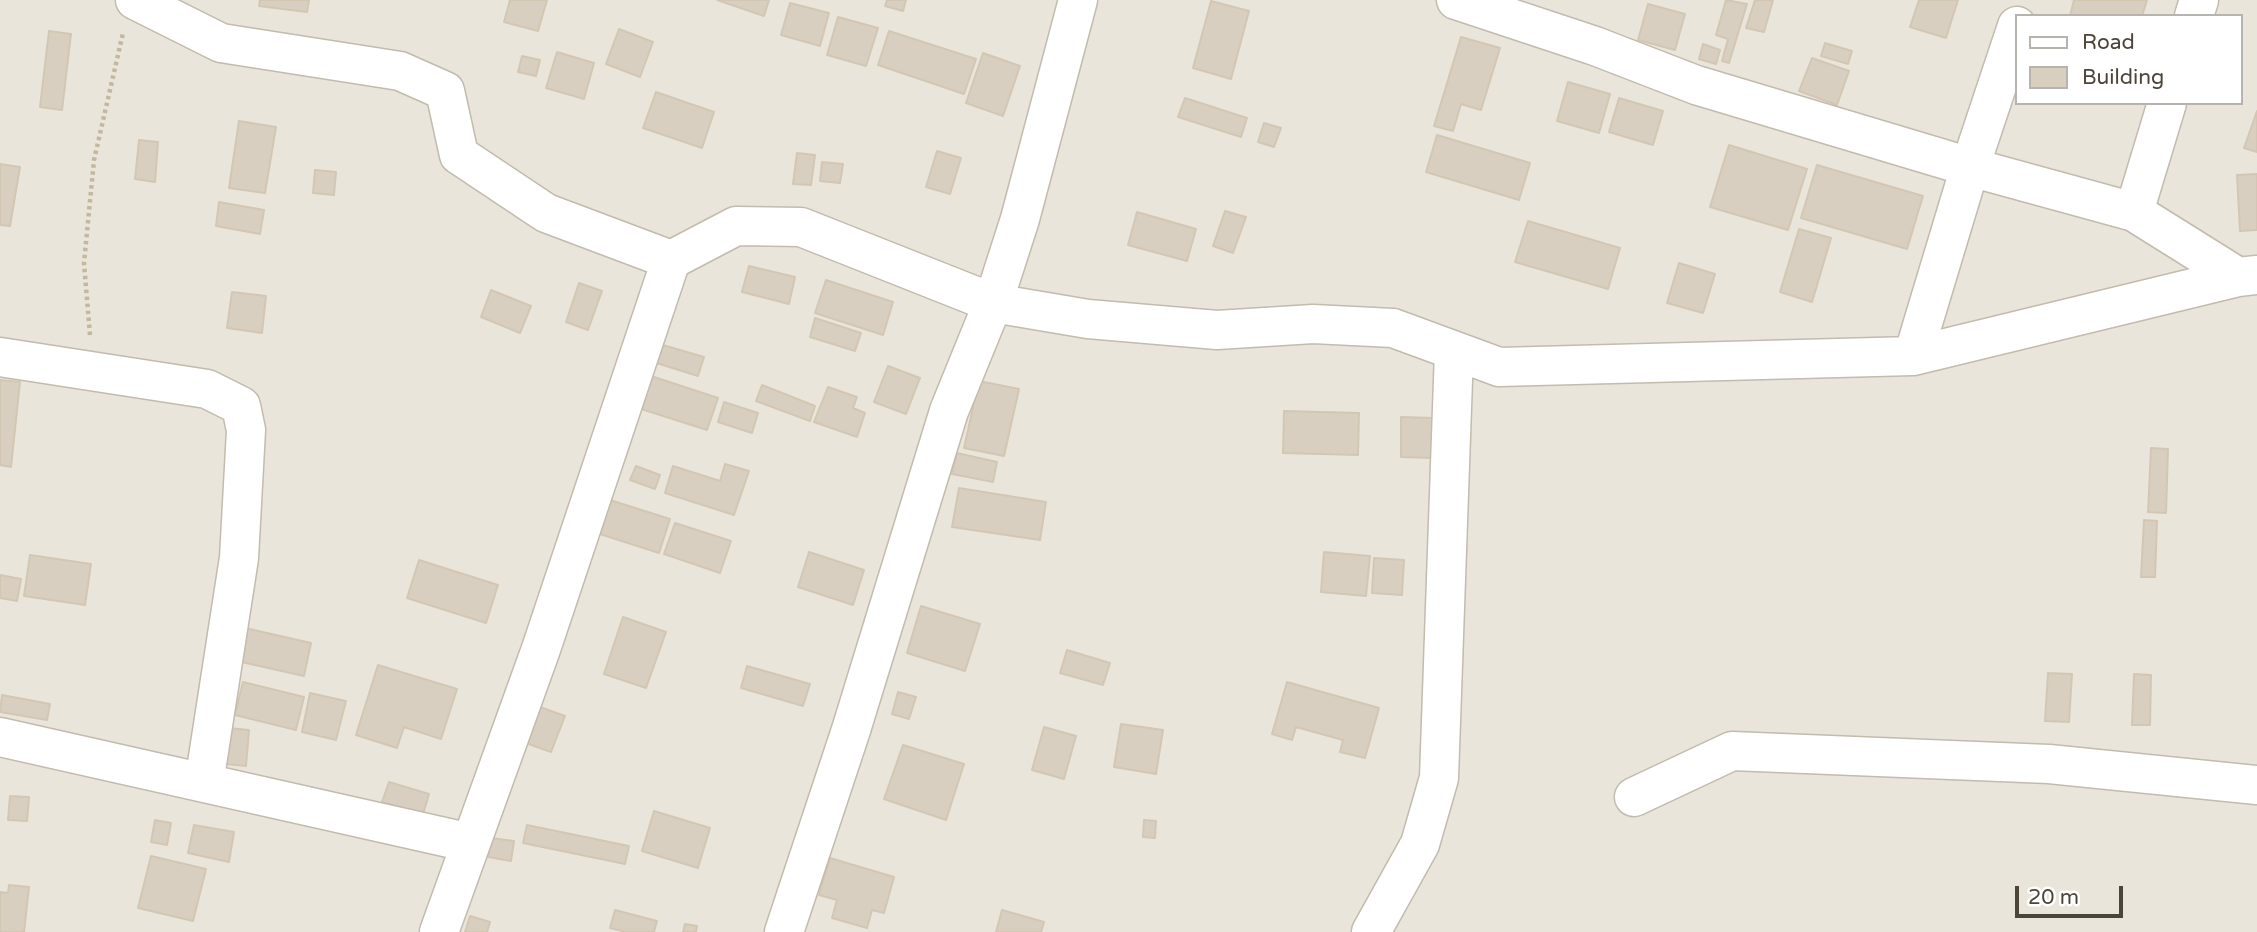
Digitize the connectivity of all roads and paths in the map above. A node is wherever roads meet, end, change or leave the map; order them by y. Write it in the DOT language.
graph roads {
  1 [pos="1078,0"];
  2 [pos="1456,0"];
  3 [pos="129,13"];
  4 [pos="2016,29"];
  5 [pos="2166,105"];
  6 [pos="1970,167"];
  7 [pos="2134,212"];
  8 [pos="671,260"];
  9 [pos="2248,276"];
  10 [pos="993,303"];
  11 [pos="1454,351"];
  12 [pos="1913,356"];
  13 [pos="0,357"];
  14 [pos="94,371"];
  15 [pos="0,737"];
  16 [pos="204,783"];
  17 [pos="2257,785"];
  18 [pos="1634,797"];
  19 [pos="471,843"];
  20 [pos="439,932"];
  21 [pos="785,932"];
  22 [pos="1371,932"];
  1 -- 10 [label="street"];
  2 -- 6 [label="street"];
  3 -- 8 [label="street"];
  3 -- 14 [label="path"];
  4 -- 6 [label="street"];
  5 -- 7 [label="street"];
  6 -- 7 [label="street"];
  6 -- 12 [label="street"];
  7 -- 9 [label="street"];
  8 -- 10 [label="street"];
  8 -- 19 [label="street"];
  9 -- 12 [label="street"];
  10 -- 11 [label="street"];
  10 -- 21 [label="street"];
  11 -- 12 [label="street"];
  11 -- 22 [label="street"];
  13 -- 14 [label="street"];
  14 -- 16 [label="street"];
  15 -- 16 [label="street"];
  16 -- 19 [label="street"];
  17 -- 18 [label="street"];
  19 -- 20 [label="street"];
}
